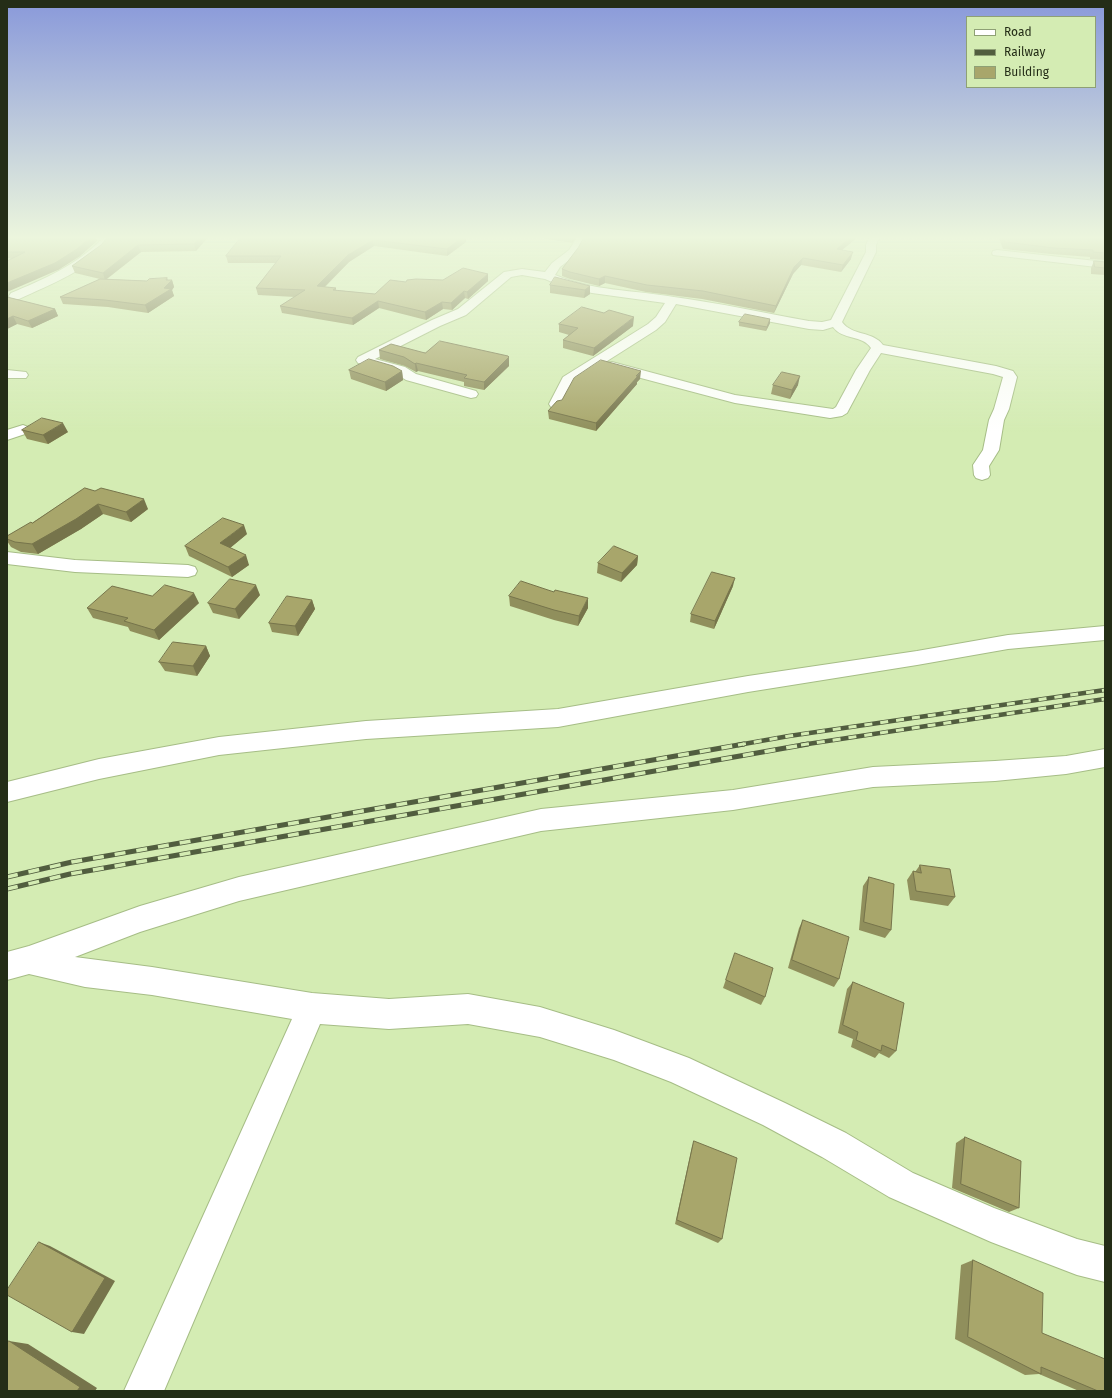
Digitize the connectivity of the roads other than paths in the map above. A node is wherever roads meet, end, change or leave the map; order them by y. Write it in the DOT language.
graph roads {
  1 [pos="475,301"];
  2 [pos="672,301"];
  3 [pos="680,301"];
  4 [pos="846,301"];
  5 [pos="836,322"];
  6 [pos="878,348"];
  7 [pos="598,362"];
  8 [pos="7,374"];
  9 [pos="21,375"];
  10 [pos="471,394"];
  11 [pos="556,404"];
  12 [pos="23,430"];
  13 [pos="7,435"];
  14 [pos="982,475"];
  15 [pos="7,558"];
  16 [pos="188,571"];
  17 [pos="1105,633"];
  18 [pos="1105,758"];
  19 [pos="7,792"];
  20 [pos="18,963"];
  21 [pos="312,1008"];
  22 [pos="1105,1264"];
  23 [pos="144,1391"];
  1 -- 10 [label="street"];
  2 -- 7 [label="street"];
  3 -- 5 [label="street"];
  4 -- 5 [label="street"];
  5 -- 6 [label="street"];
  6 -- 7 [label="street"];
  6 -- 14 [label="street"];
  7 -- 11 [label="street"];
  8 -- 9 [label="street"];
  12 -- 13 [label="street"];
  15 -- 16 [label="street"];
  17 -- 19 [label="street"];
  18 -- 20 [label="street"];
  20 -- 21 [label="street"];
  21 -- 22 [label="street"];
  21 -- 23 [label="street"];
}
